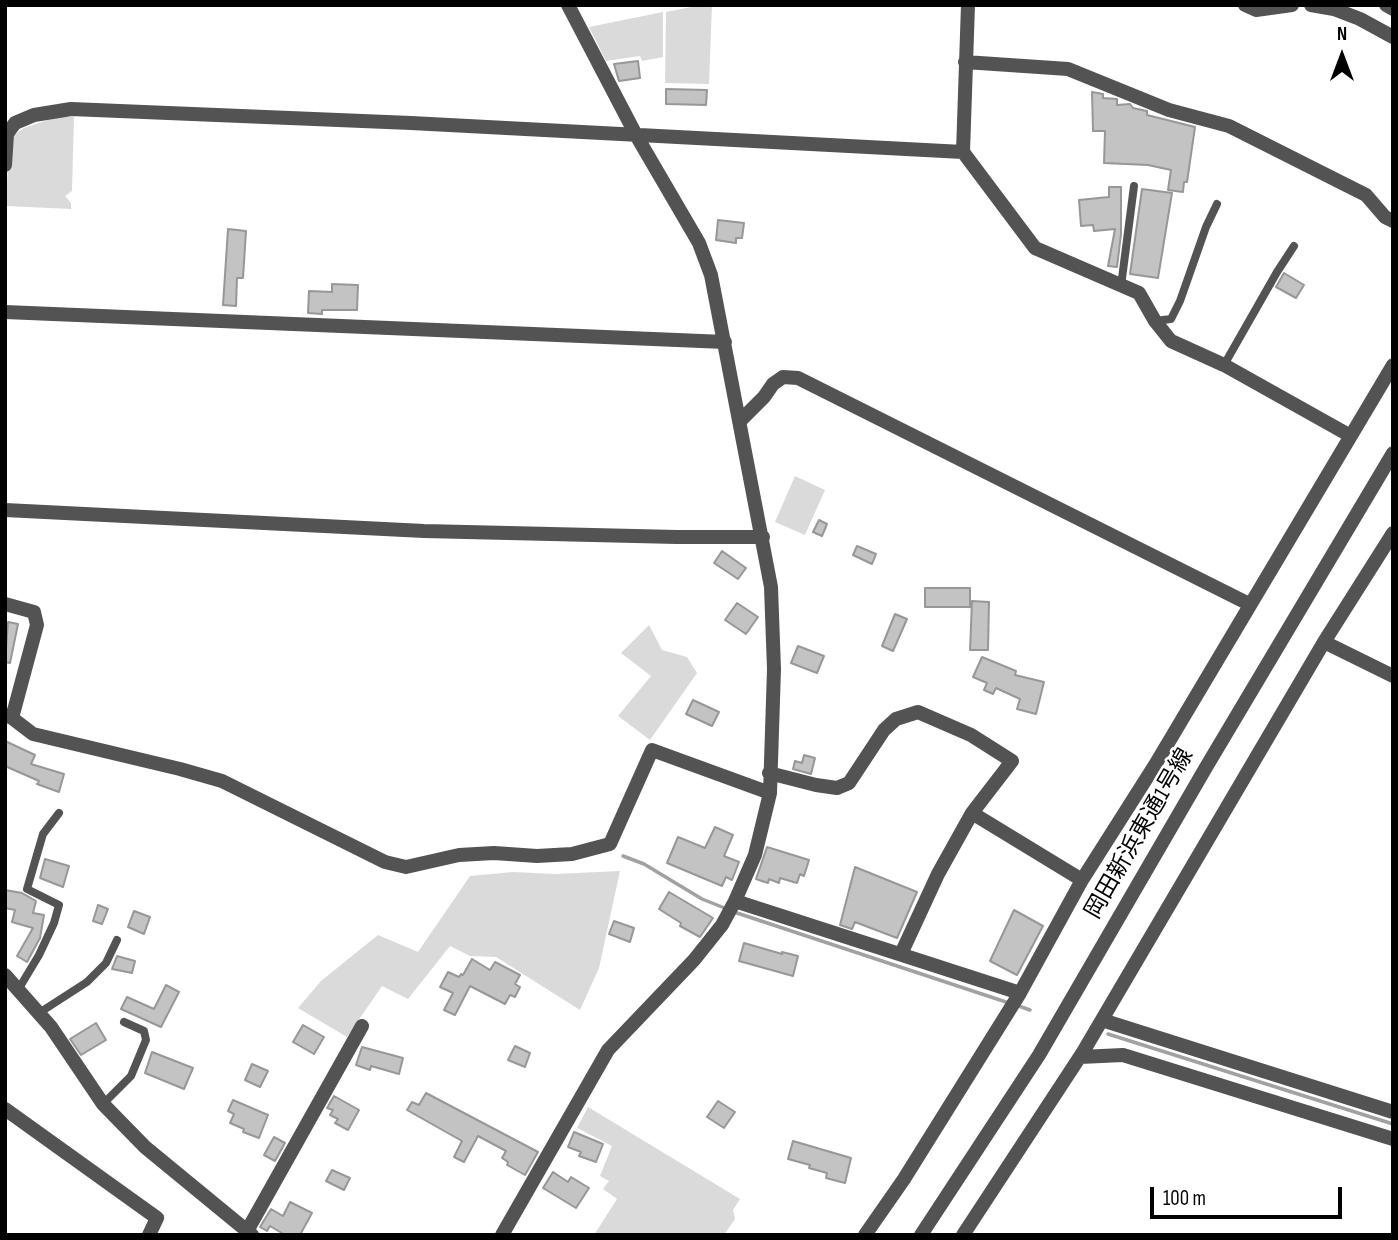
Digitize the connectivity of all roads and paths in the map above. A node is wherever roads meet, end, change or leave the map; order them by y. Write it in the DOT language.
graph roads {
  1 [pos="568,5"];
  2 [pos="968,5"];
  3 [pos="1245,5"];
  4 [pos="1293,5"];
  5 [pos="1311,5"];
  6 [pos="1386,5"];
  7 [pos="1393,9"];
  8 [pos="1393,37"];
  9 [pos="965,62"];
  10 [pos="636,135"];
  11 [pos="963,152"];
  12 [pos="5,165"];
  13 [pos="1134,186"];
  14 [pos="1217,204"];
  15 [pos="1393,221"];
  16 [pos="1294,246"];
  17 [pos="1121,286"];
  18 [pos="5,312"];
  19 [pos="1155,321"];
  20 [pos="726,342"];
  21 [pos="1224,365"];
  22 [pos="1393,365"];
  23 [pos="740,421"];
  24 [pos="1349,435"];
  25 [pos="1393,453"];
  26 [pos="5,510"];
  27 [pos="1393,533"];
  28 [pos="763,537"];
  29 [pos="5,604"];
  30 [pos="1249,604"];
  31 [pos="1324,642"];
  32 [pos="1393,676"];
  33 [pos="9,716"];
  34 [pos="769,773"];
  35 [pos="770,793"];
  36 [pos="59,813"];
  37 [pos="972,813"];
  38 [pos="1083,880"];
  39 [pos="734,903"];
  40 [pos="117,940"];
  41 [pos="901,954"];
  42 [pos="5,975"];
  43 [pos="18,990"];
  44 [pos="1015,1001"];
  45 [pos="38,1013"];
  46 [pos="1102,1020"];
  47 [pos="124,1021"];
  48 [pos="362,1026"];
  49 [pos="1080,1057"];
  50 [pos="103,1104"];
  51 [pos="5,1109"];
  52 [pos="1393,1112"];
  53 [pos="1393,1139"];
  54 [pos="250,1233"];
  55 [pos="149,1235"];
  56 [pos="502,1235"];
  57 [pos="865,1235"];
  58 [pos="921,1235"];
  59 [pos="964,1235"];
  1 -- 10 [label="street"];
  2 -- 9 [label="street"];
  3 -- 4 [label="street"];
  5 -- 8 [label="street"];
  6 -- 7 [label="street"];
  9 -- 11 [label="street"];
  9 -- 15 [label="street"];
  10 -- 11 [label="street"];
  10 -- 12 [label="street"];
  10 -- 20 [label="street"];
  11 -- 17 [label="street"];
  13 -- 17 [label="lane"];
  14 -- 19 [label="lane"];
  16 -- 21 [label="lane"];
  17 -- 19 [label="street"];
  18 -- 20 [label="street"];
  19 -- 21 [label="street"];
  20 -- 23 [label="street"];
  21 -- 24 [label="street"];
  22 -- 24 [label="street"];
  23 -- 28 [label="street"];
  23 -- 30 [label="street"];
  24 -- 30 [label="street"];
  25 -- 58 [label="street, 岡田新浜東通1号線"];
  26 -- 28 [label="street"];
  27 -- 31 [label="street"];
  28 -- 34 [label="street"];
  29 -- 33 [label="street"];
  30 -- 38 [label="street"];
  31 -- 32 [label="street"];
  31 -- 46 [label="street"];
  33 -- 35 [label="street"];
  34 -- 35 [label="street"];
  34 -- 37 [label="street"];
  35 -- 39 [label="street"];
  36 -- 43 [label="lane"];
  37 -- 38 [label="street"];
  37 -- 41 [label="street"];
  38 -- 44 [label="street"];
  39 -- 41 [label="street"];
  39 -- 56 [label="street"];
  40 -- 45 [label="lane"];
  41 -- 44 [label="street"];
  42 -- 43 [label="street"];
  43 -- 45 [label="street"];
  44 -- 57 [label="street"];
  45 -- 50 [label="street"];
  46 -- 49 [label="street"];
  46 -- 52 [label="street"];
  47 -- 50 [label="lane"];
  48 -- 54 [label="street"];
  49 -- 53 [label="street"];
  49 -- 59 [label="street"];
  50 -- 54 [label="street"];
  51 -- 55 [label="street"];
}
